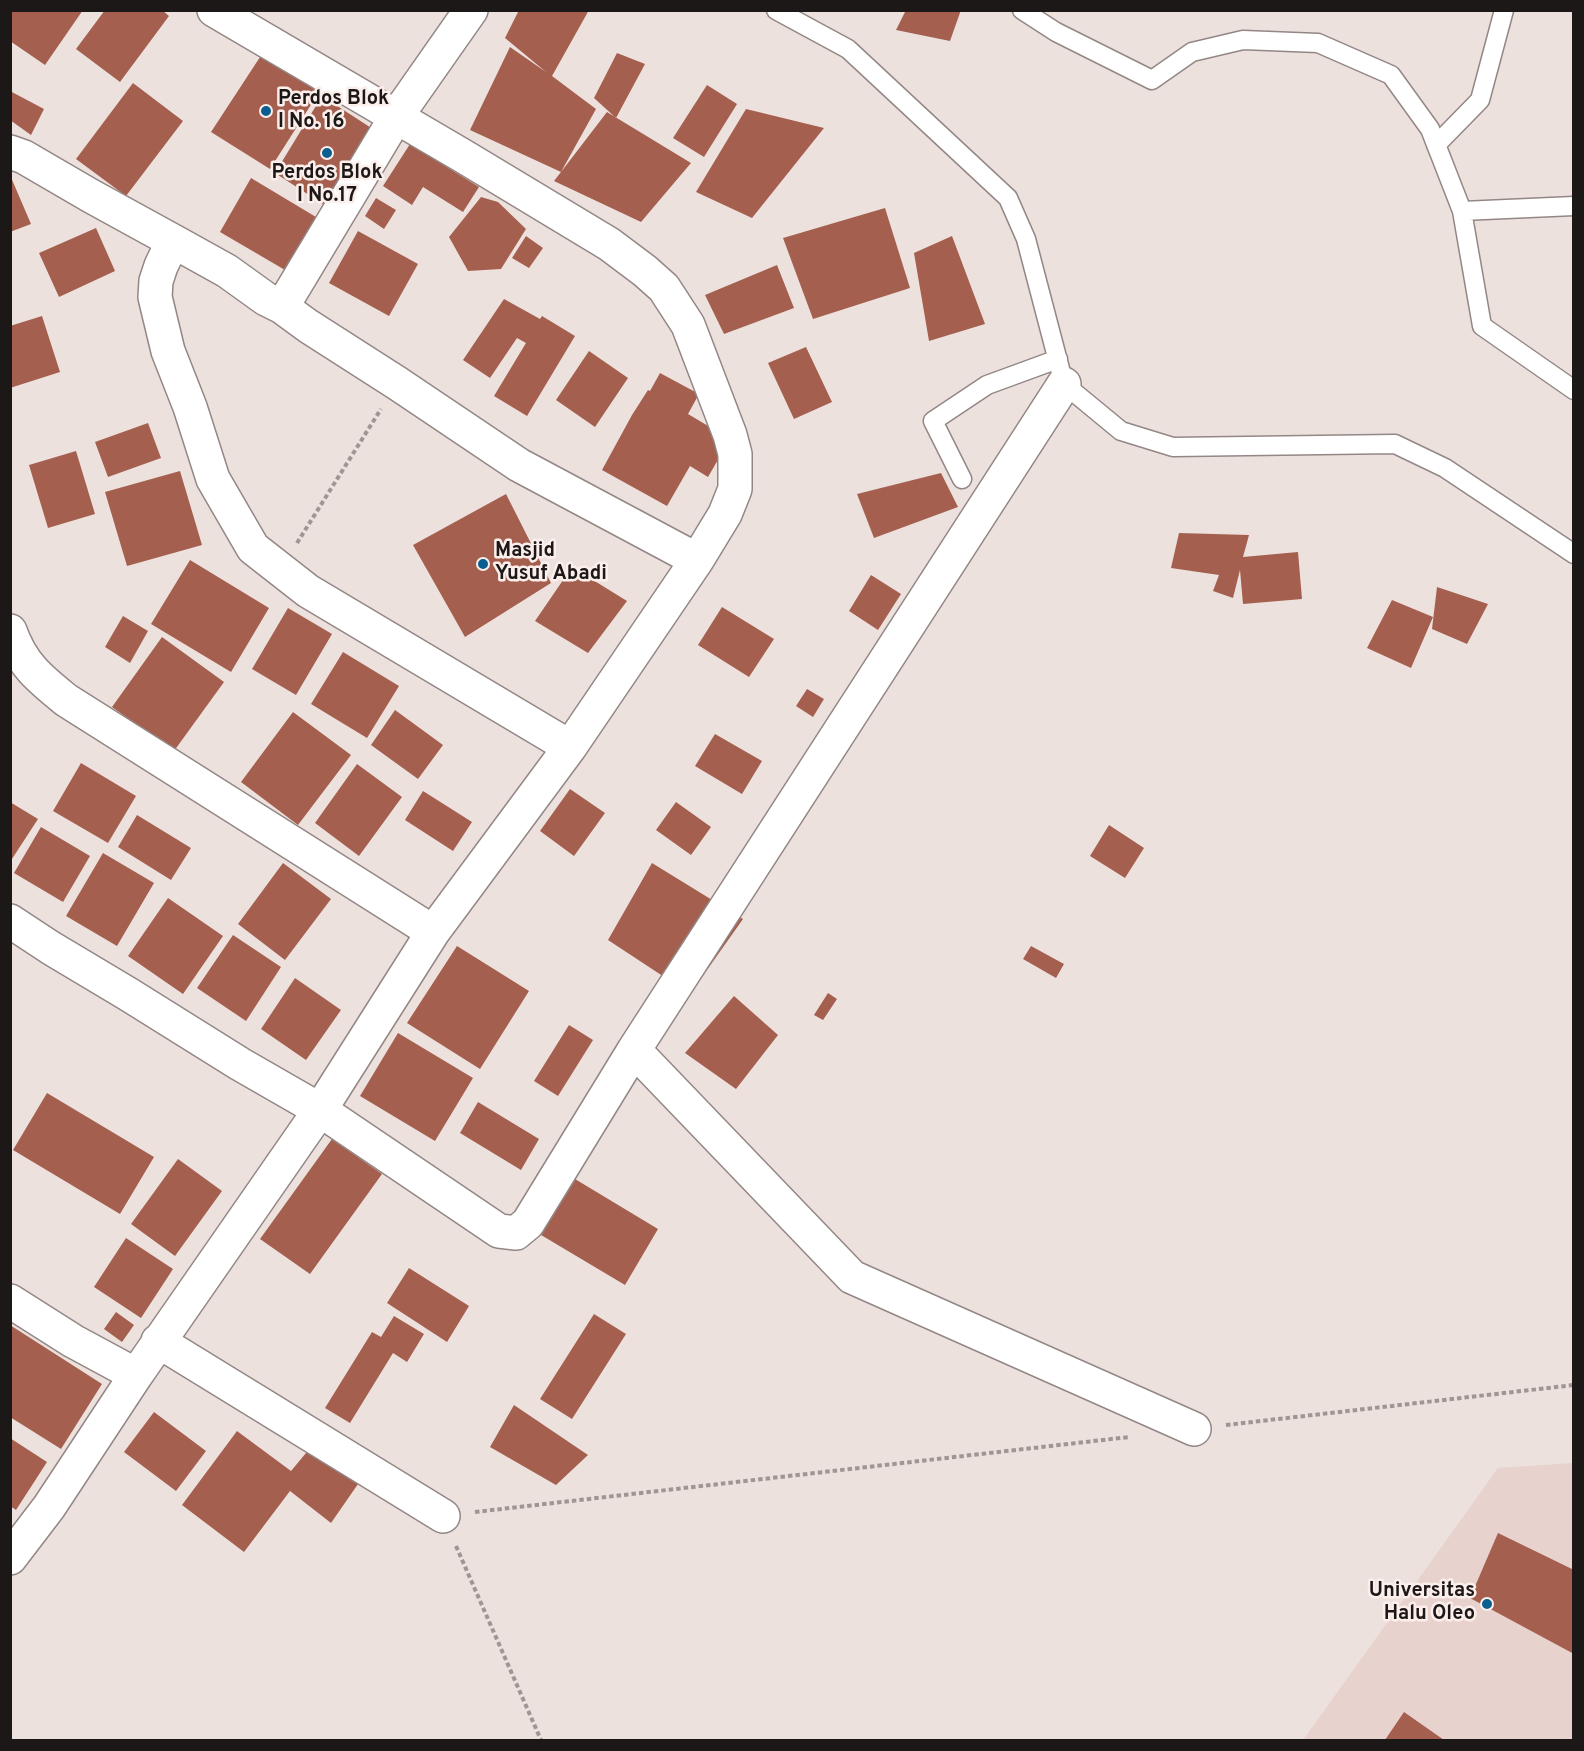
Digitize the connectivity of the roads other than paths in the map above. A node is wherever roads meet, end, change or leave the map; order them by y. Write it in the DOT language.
graph roads {
  1 [pos="214,10"];
  2 [pos="471,10"];
  3 [pos="776,10"];
  4 [pos="1022,10"];
  5 [pos="1504,10"];
  6 [pos="396,117"];
  7 [pos="1436,145"];
  8 [pos="10,152"];
  9 [pos="1574,206"];
  10 [pos="1462,211"];
  11 [pos="172,241"];
  12 [pos="282,307"];
  13 [pos="1061,371"];
  14 [pos="1574,390"];
  15 [pos="962,479"];
  16 [pos="1574,554"];
  17 [pos="697,560"];
  18 [pos="10,631"];
  19 [pos="570,747"];
  20 [pos="10,921"];
  21 [pos="433,933"];
  22 [pos="634,1050"];
  23 [pos="320,1110"];
  24 [pos="10,1301"];
  25 [pos="158,1341"];
  26 [pos="136,1375"];
  27 [pos="1194,1429"];
  28 [pos="443,1516"];
  29 [pos="10,1558"];
  1 -- 6 [label="street"];
  2 -- 6 [label="street"];
  3 -- 13 [label="lane"];
  4 -- 7 [label="lane"];
  5 -- 7 [label="lane"];
  6 -- 12 [label="street"];
  6 -- 17 [label="street"];
  7 -- 10 [label="lane"];
  8 -- 11 [label="street"];
  9 -- 10 [label="lane"];
  10 -- 14 [label="lane"];
  11 -- 12 [label="street"];
  11 -- 19 [label="street"];
  12 -- 17 [label="street"];
  13 -- 15 [label="lane"];
  13 -- 16 [label="lane"];
  13 -- 22 [label="street"];
  17 -- 19 [label="street"];
  18 -- 21 [label="street"];
  19 -- 21 [label="street"];
  20 -- 23 [label="street"];
  21 -- 23 [label="street"];
  22 -- 23 [label="street"];
  22 -- 27 [label="street"];
  23 -- 25 [label="street"];
  24 -- 26 [label="street"];
  25 -- 26 [label="street"];
  25 -- 28 [label="street"];
  26 -- 29 [label="street"];
}
